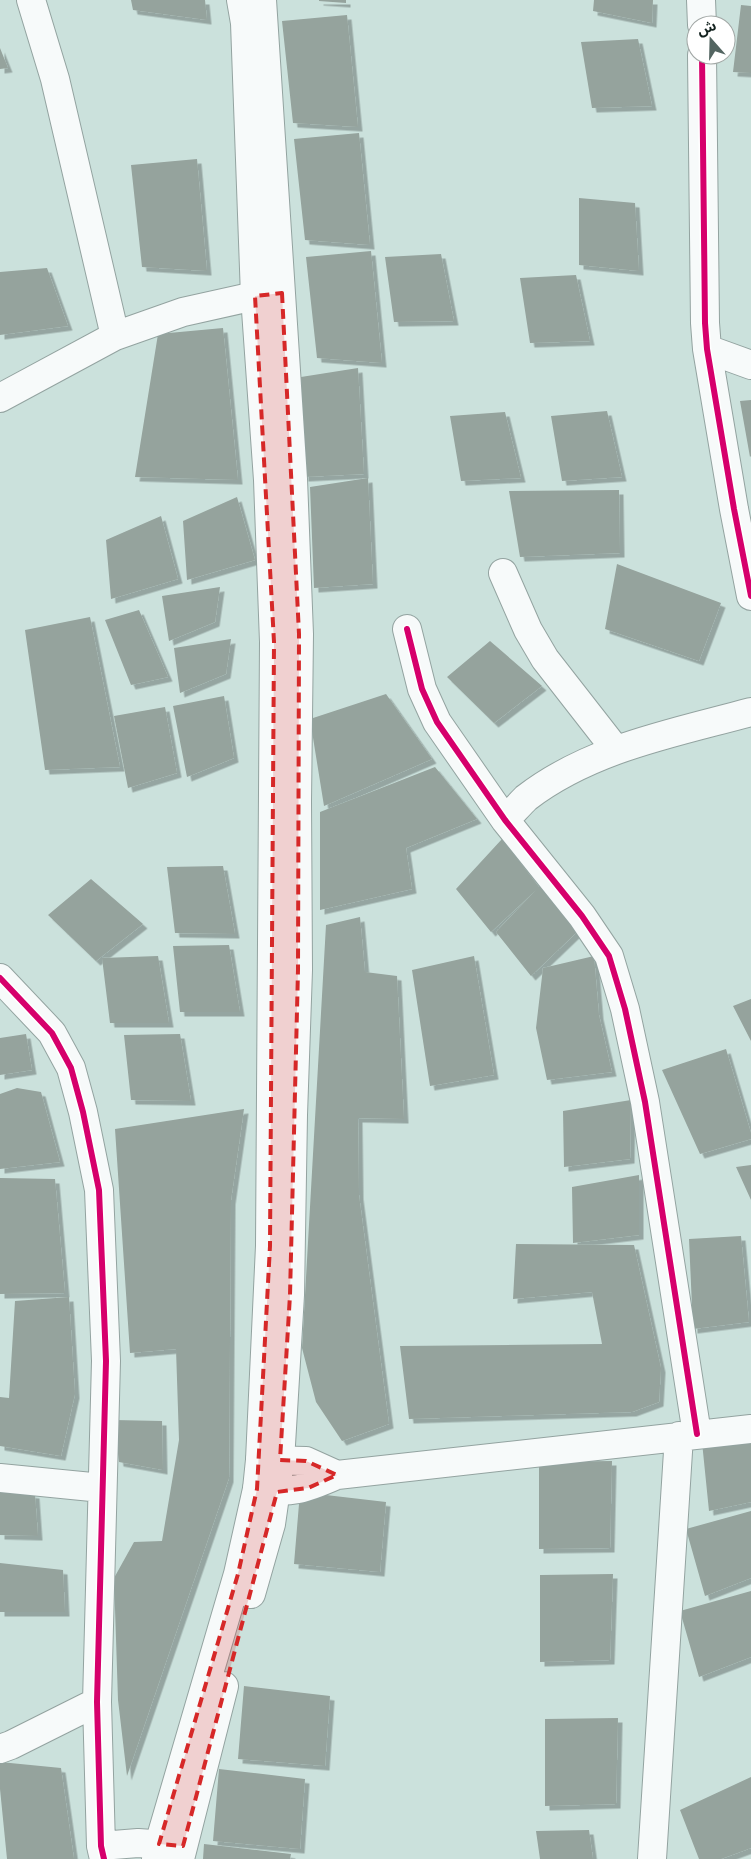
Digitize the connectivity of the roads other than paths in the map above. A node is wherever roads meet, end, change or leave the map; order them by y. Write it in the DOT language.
graph roads {
  1 [pos="31,0"];
  2 [pos="241,0"];
  3 [pos="262,0"];
  4 [pos="701,0"];
  5 [pos="702,15"];
  6 [pos="702,65"];
  7 [pos="282,293"];
  8 [pos="255,296"];
  9 [pos="115,336"];
  10 [pos="707,349"];
  11 [pos="751,365"];
  12 [pos="0,398"];
  13 [pos="503,573"];
  14 [pos="751,596"];
  15 [pos="407,628"];
  16 [pos="751,712"];
  17 [pos="616,750"];
  18 [pos="505,820"];
  19 [pos="0,978"];
  20 [pos="751,1429"];
  21 [pos="688,1435"];
  22 [pos="270,1460"];
  23 [pos="337,1476"];
  24 [pos="0,1478"];
  25 [pos="102,1488"];
  26 [pos="267,1491"];
  27 [pos="96,1702"];
  28 [pos="0,1749"];
  29 [pos="170,1852"];
  30 [pos="102,1853"];
  31 [pos="652,1859"];
  1 -- 9 [label="street"];
  2 -- 8 [label="street"];
  3 -- 7 [label="street"];
  4 -- 5 [label="street"];
  6 -- 10 [label="street"];
  7 -- 8 [label="street"];
  7 -- 22 [label="street"];
  8 -- 9 [label="street"];
  8 -- 22 [label="street"];
  9 -- 12 [label="street"];
  10 -- 11 [label="street"];
  10 -- 14 [label="street"];
  13 -- 17 [label="street"];
  15 -- 18 [label="street"];
  16 -- 17 [label="street"];
  17 -- 18 [label="street"];
  18 -- 21 [label="street"];
  19 -- 25 [label="street"];
  20 -- 21 [label="street"];
  21 -- 23 [label="street"];
  21 -- 31 [label="street"];
  22 -- 23 [label="street"];
  22 -- 26 [label="street"];
  23 -- 26 [label="street"];
  24 -- 25 [label="street"];
  25 -- 27 [label="street"];
  26 -- 29 [label="street"];
  27 -- 28 [label="street"];
  27 -- 30 [label="street"];
  29 -- 30 [label="street"];
}
